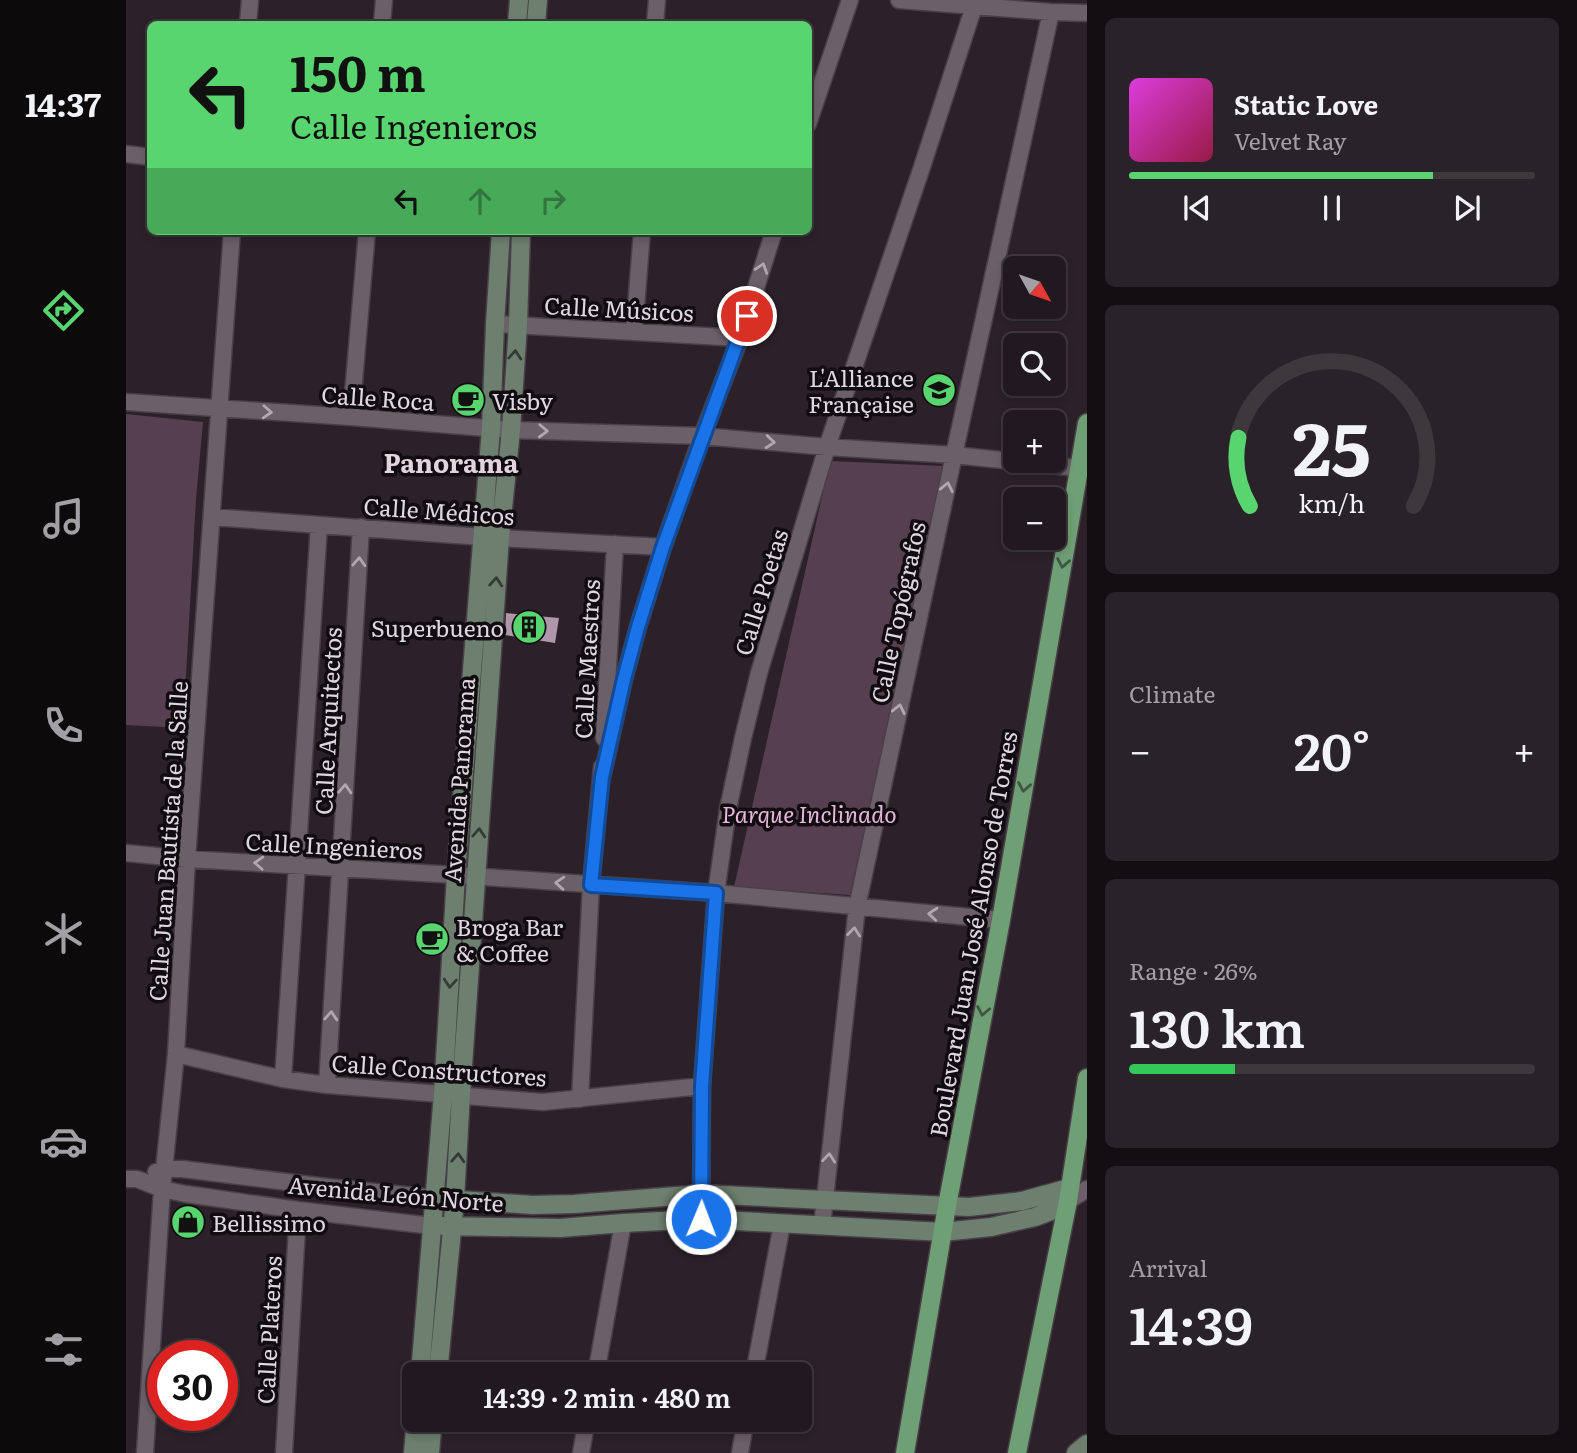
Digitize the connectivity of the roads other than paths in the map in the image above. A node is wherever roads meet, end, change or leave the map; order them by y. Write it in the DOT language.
graph roads {
  1 [pos="250,0"];
  2 [pos="384,0"];
  3 [pos="519,0"];
  4 [pos="538,0"];
  5 [pos="657,0"];
  6 [pos="850,0"];
  7 [pos="899,0"];
  8 [pos="976,3"];
  9 [pos="1051,12"];
  10 [pos="1087,13"];
  11 [pos="248,21"];
  12 [pos="382,21"];
  13 [pos="517,21"];
  14 [pos="536,21"];
  15 [pos="656,21"];
  16 [pos="812,104"];
  17 [pos="126,154"];
  18 [pos="147,157"];
  19 [pos="232,235"];
  20 [pos="367,235"];
  21 [pos="501,235"];
  22 [pos="521,235"];
  23 [pos="642,235"];
  24 [pos="773,235"];
  25 [pos="495,324"];
  26 [pos="518,325"];
  27 [pos="634,332"];
  28 [pos="740,338"];
  29 [pos="126,402"];
  30 [pos="219,409"];
  31 [pos="351,417"];
  32 [pos="1087,423"];
  33 [pos="491,428"];
  34 [pos="510,430"];
  35 [pos="702,436"];
  36 [pos="827,447"];
  37 [pos="954,455"];
  38 [pos="1082,478"];
  39 [pos="212,517"];
  40 [pos="319,526"];
  41 [pos="361,527"];
  42 [pos="491,537"];
  43 [pos="615,544"];
  44 [pos="663,547"];
  45 [pos="602,777"];
  46 [pos="126,853"];
  47 [pos="187,859"];
  48 [pos="298,866"];
  49 [pos="341,869"];
  50 [pos="456,875"];
  51 [pos="476,877"];
  52 [pos="591,885"];
  53 [pos="716,893"];
  54 [pos="857,907"];
  55 [pos="1001,920"];
  56 [pos="176,1054"];
  57 [pos="1087,1078"];
  58 [pos="283,1079"];
  59 [pos="327,1084"];
  60 [pos="702,1086"];
  61 [pos="452,1094"];
  62 [pos="580,1099"];
  63 [pos="164,1169"];
  64 [pos="132,1179"];
  65 [pos="162,1189"];
  66 [pos="1078,1191"];
  67 [pos="702,1194"];
  68 [pos="434,1198"];
  69 [pos="456,1199"];
  70 [pos="825,1200"];
  71 [pos="947,1206"];
  72 [pos="970,1207"];
  73 [pos="298,1210"];
  74 [pos="701,1219"];
  75 [pos="623,1223"];
  76 [pos="782,1224"];
  77 [pos="432,1226"];
  78 [pos="452,1226"];
  79 [pos="822,1226"];
  80 [pos="968,1231"];
  81 [pos="943,1232"];
  82 [pos="421,1362"];
  83 [pos="439,1362"];
  84 [pos="598,1362"];
  85 [pos="756,1362"];
  86 [pos="415,1432"];
  87 [pos="432,1432"];
  88 [pos="585,1432"];
  89 [pos="744,1432"];
  90 [pos="1087,1444"];
  91 [pos="145,1453"];
  92 [pos="284,1453"];
  93 [pos="413,1453"];
  94 [pos="430,1453"];
  95 [pos="581,1453"];
  96 [pos="740,1453"];
  97 [pos="905,1453"];
  98 [pos="1017,1453"];
  99 [pos="1076,1453"];
  1 -- 11 [label="street"];
  2 -- 12 [label="street"];
  3 -- 13 [label="street"];
  4 -- 14 [label="street"];
  5 -- 15 [label="street"];
  6 -- 16 [label="street"];
  7 -- 8 [label="street"];
  8 -- 9 [label="street"];
  8 -- 36 [label="street, Calle Poetas"];
  9 -- 10 [label="street"];
  9 -- 37 [label="street, Calle Topógrafos"];
  17 -- 18 [label="street"];
  19 -- 30 [label="street, Calle Juan Bautista de la Salle"];
  20 -- 31 [label="street"];
  21 -- 25 [label="street, Avenida Panorama"];
  22 -- 26 [label="street, Avenida Panorama"];
  23 -- 27 [label="street"];
  28 -- 24 [label="street, Calle Maestros, one-way"];
  25 -- 26 [label="street, Calle Músicos"];
  25 -- 33 [label="street, Avenida Panorama"];
  26 -- 27 [label="street, Calle Músicos"];
  34 -- 26 [label="street, Avenida Panorama, one-way"];
  27 -- 28 [label="street, Calle Músicos"];
  28 -- 35 [label="street, Calle Maestros"];
  29 -- 30 [label="street, Calle Roca"];
  30 -- 31 [label="street, Calle Roca, one-way"];
  30 -- 39 [label="street, Calle Juan Bautista de la Salle"];
  31 -- 33 [label="street, Calle Roca"];
  32 -- 38 [label="main road, Boulevard Juan José Alonso de Torres"];
  33 -- 34 [label="street, Calle Roca"];
  33 -- 42 [label="street, Avenida Panorama"];
  34 -- 35 [label="street, Calle Roca, one-way"];
  34 -- 42 [label="street, Avenida Panorama"];
  35 -- 36 [label="street, Calle Roca, one-way"];
  35 -- 44 [label="street, Calle Maestros"];
  36 -- 37 [label="street, Calle Roca"];
  36 -- 53 [label="street, Calle Poetas"];
  37 -- 38 [label="street, Calle Roca"];
  54 -- 37 [label="street, Calle Topógrafos, one-way"];
  38 -- 55 [label="main road, Boulevard Juan José Alonso de Torres, one-way"];
  39 -- 40 [label="street, Calle Médicos"];
  39 -- 47 [label="street, Calle Juan Bautista de la Salle"];
  40 -- 41 [label="street, Calle Médicos"];
  40 -- 48 [label="street, Calle Arquitectos"];
  41 -- 42 [label="street, Calle Médicos"];
  49 -- 41 [label="street, Calle Arquitectos, one-way"];
  42 -- 43 [label="street, Calle Médicos"];
  42 -- 50 [label="street, Avenida Panorama"];
  51 -- 42 [label="street, Avenida Panorama, one-way"];
  43 -- 44 [label="street, Calle Médicos"];
  43 -- 45 [label="street, Calle Maestros"];
  44 -- 45 [label="street, Calle Maestros"];
  45 -- 52 [label="street, Calle Maestros"];
  46 -- 47 [label="street, Calle Ingenieros"];
  48 -- 47 [label="street, Calle Ingenieros, one-way"];
  47 -- 56 [label="street, Calle Juan Bautista de la Salle"];
  48 -- 49 [label="street, Calle Ingenieros"];
  48 -- 58 [label="street, Calle Arquitectos"];
  49 -- 50 [label="street, Calle Ingenieros"];
  59 -- 49 [label="street, Calle Arquitectos, one-way"];
  50 -- 51 [label="street, Calle Ingenieros"];
  50 -- 61 [label="street, Avenida Panorama, one-way"];
  52 -- 51 [label="street, Calle Ingenieros, one-way"];
  51 -- 61 [label="street, Avenida Panorama"];
  52 -- 53 [label="street, Calle Ingenieros"];
  52 -- 62 [label="street, Calle Maestros"];
  53 -- 54 [label="street, Calle Ingenieros"];
  53 -- 60 [label="street, Calle Poetas"];
  55 -- 54 [label="street, Calle Ingenieros, one-way"];
  70 -- 54 [label="street, Calle Topógrafos, one-way"];
  55 -- 71 [label="main road, Boulevard Juan José Alonso de Torres, one-way"];
  56 -- 58 [label="street, Calle Constructores"];
  56 -- 63 [label="street, Calle Juan Bautista de la Salle"];
  57 -- 66 [label="main road"];
  58 -- 59 [label="street, Calle Constructores"];
  59 -- 61 [label="street, Calle Constructores"];
  60 -- 62 [label="street, Calle Constructores"];
  60 -- 67 [label="street, Calle Poetas"];
  61 -- 62 [label="street, Calle Constructores"];
  61 -- 68 [label="street, Avenida Panorama"];
  69 -- 61 [label="street, Avenida Panorama, one-way"];
  63 -- 64 [label="street, Avenida León Norte"];
  63 -- 65 [label="street, Calle Juan Bautista de la Salle"];
  63 -- 68 [label="street, Avenida León Norte"];
  64 -- 65 [label="street, Avenida León Norte"];
  65 -- 73 [label="street, Avenida León Norte"];
  65 -- 91 [label="street, Calle Juan Bautista de la Salle"];
  66 -- 72 [label="street, Avenida León Norte"];
  66 -- 80 [label="street, Avenida León Norte"];
  66 -- 98 [label="main road"];
  67 -- 69 [label="street, Avenida León Norte"];
  67 -- 70 [label="street, Avenida León Norte"];
  67 -- 74 [label="street, Calle Poetas"];
  68 -- 69 [label="street, Avenida León Norte"];
  68 -- 77 [label="street, Avenida Panorama"];
  69 -- 78 [label="street, Avenida Panorama"];
  70 -- 71 [label="street, Avenida León Norte"];
  70 -- 79 [label="street, Calle Topógrafos"];
  71 -- 72 [label="street, Avenida León Norte"];
  71 -- 81 [label="main road, Boulevard Juan José Alonso de Torres"];
  72 -- 80 [label="street"];
  73 -- 77 [label="street, Avenida León Norte"];
  73 -- 92 [label="street, Calle Plateros"];
  74 -- 75 [label="street, Avenida León Norte"];
  74 -- 76 [label="street, Avenida León Norte"];
  75 -- 78 [label="street, Avenida León Norte"];
  75 -- 84 [label="street"];
  76 -- 79 [label="street, Avenida León Norte"];
  76 -- 85 [label="street"];
  77 -- 78 [label="street, Avenida León Norte"];
  77 -- 82 [label="street, Avenida Panorama"];
  78 -- 83 [label="street, Avenida Panorama"];
  79 -- 81 [label="street, Avenida León Norte"];
  80 -- 81 [label="street, Avenida León Norte"];
  81 -- 97 [label="main road, Boulevard Juan José Alonso de Torres"];
  86 -- 93 [label="street"];
  87 -- 94 [label="street"];
  88 -- 95 [label="street"];
  89 -- 96 [label="street"];
  90 -- 99 [label="street"];
}
